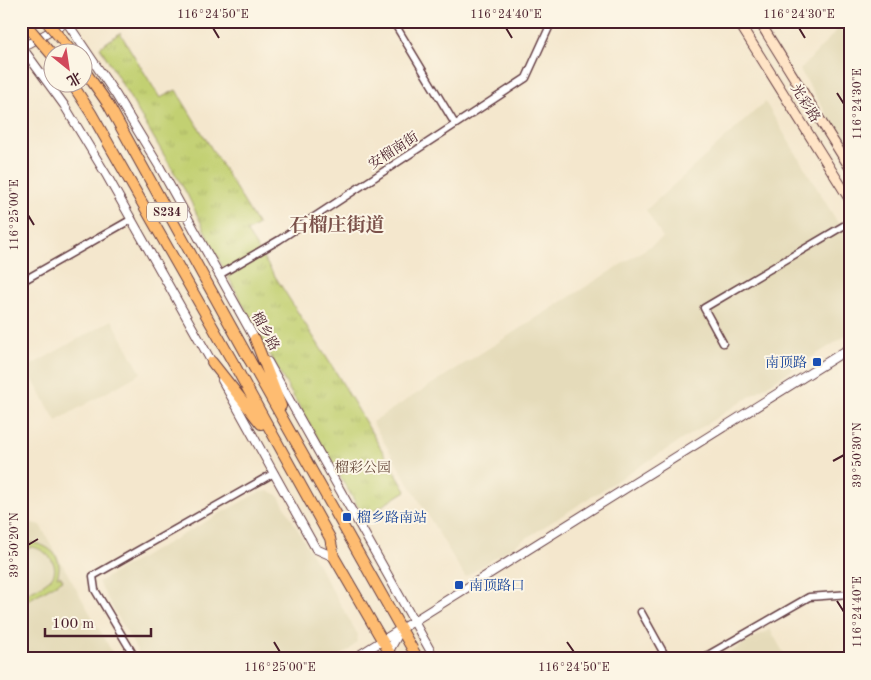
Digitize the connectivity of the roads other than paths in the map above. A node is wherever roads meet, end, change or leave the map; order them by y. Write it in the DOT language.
graph roads {
  1 [pos="24,21"];
  2 [pos="46,21"];
  3 [pos="393,21"];
  4 [pos="552,21"];
  5 [pos="738,21"];
  6 [pos="759,21"];
  7 [pos="68,22"];
  8 [pos="64,42"];
  9 [pos="42,43"];
  10 [pos="22,47"];
  11 [pos="92,81"];
  12 [pos="77,92"];
  13 [pos="455,124"];
  14 [pos="850,168"];
  15 [pos="850,200"];
  16 [pos="132,219"];
  17 [pos="850,222"];
  18 [pos="219,275"];
  19 [pos="21,282"];
  20 [pos="255,339"];
  21 [pos="723,342"];
  22 [pos="850,348"];
  23 [pos="212,362"];
  24 [pos="293,437"];
  25 [pos="280,447"];
  26 [pos="274,473"];
  27 [pos="334,558"];
  28 [pos="850,594"];
  29 [pos="640,612"];
  30 [pos="413,620"];
  31 [pos="401,630"];
  32 [pos="384,641"];
  33 [pos="373,648"];
  34 [pos="391,655"];
  35 [pos="136,659"];
  36 [pos="353,659"];
  37 [pos="379,659"];
  38 [pos="418,659"];
  39 [pos="435,659"];
  40 [pos="667,659"];
  41 [pos="701,659"];
  1 -- 9 [label="main road, bridge"];
  2 -- 8 [label="main road, bridge"];
  3 -- 13 [label="street"];
  4 -- 13 [label="street, 安榴南街"];
  5 -- 15 [label="main road, 光彩路"];
  6 -- 14 [label="main road, 光彩路"];
  7 -- 10 [label="street"];
  7 -- 18 [label="street, 榴乡路"];
  10 -- 16 [label="street"];
  11 -- 24 [label="main road, 榴乡路 / S234"];
  12 -- 25 [label="main road, S234"];
  13 -- 18 [label="street, 安榴南街"];
  16 -- 19 [label="street"];
  16 -- 23 [label="street"];
  17 -- 21 [label="street"];
  18 -- 20 [label="street, 榴乡路"];
  20 -- 24 [label="main road"];
  20 -- 30 [label="street, 榴乡路"];
  22 -- 30 [label="street"];
  23 -- 25 [label="main road"];
  23 -- 26 [label="street"];
  24 -- 31 [label="main road, 榴乡路"];
  25 -- 27 [label="main road"];
  26 -- 27 [label="street"];
  26 -- 35 [label="street"];
  27 -- 32 [label="main road"];
  28 -- 41 [label="street"];
  29 -- 40 [label="street"];
  30 -- 31 [label="street"];
  30 -- 39 [label="street, 榴乡路"];
  31 -- 32 [label="street"];
  31 -- 34 [label="street"];
  31 -- 38 [label="main road, 榴乡路"];
  32 -- 33 [label="street"];
  32 -- 34 [label="main road"];
  33 -- 36 [label="street"];
  33 -- 37 [label="street"];
  34 -- 37 [label="street"];
}
